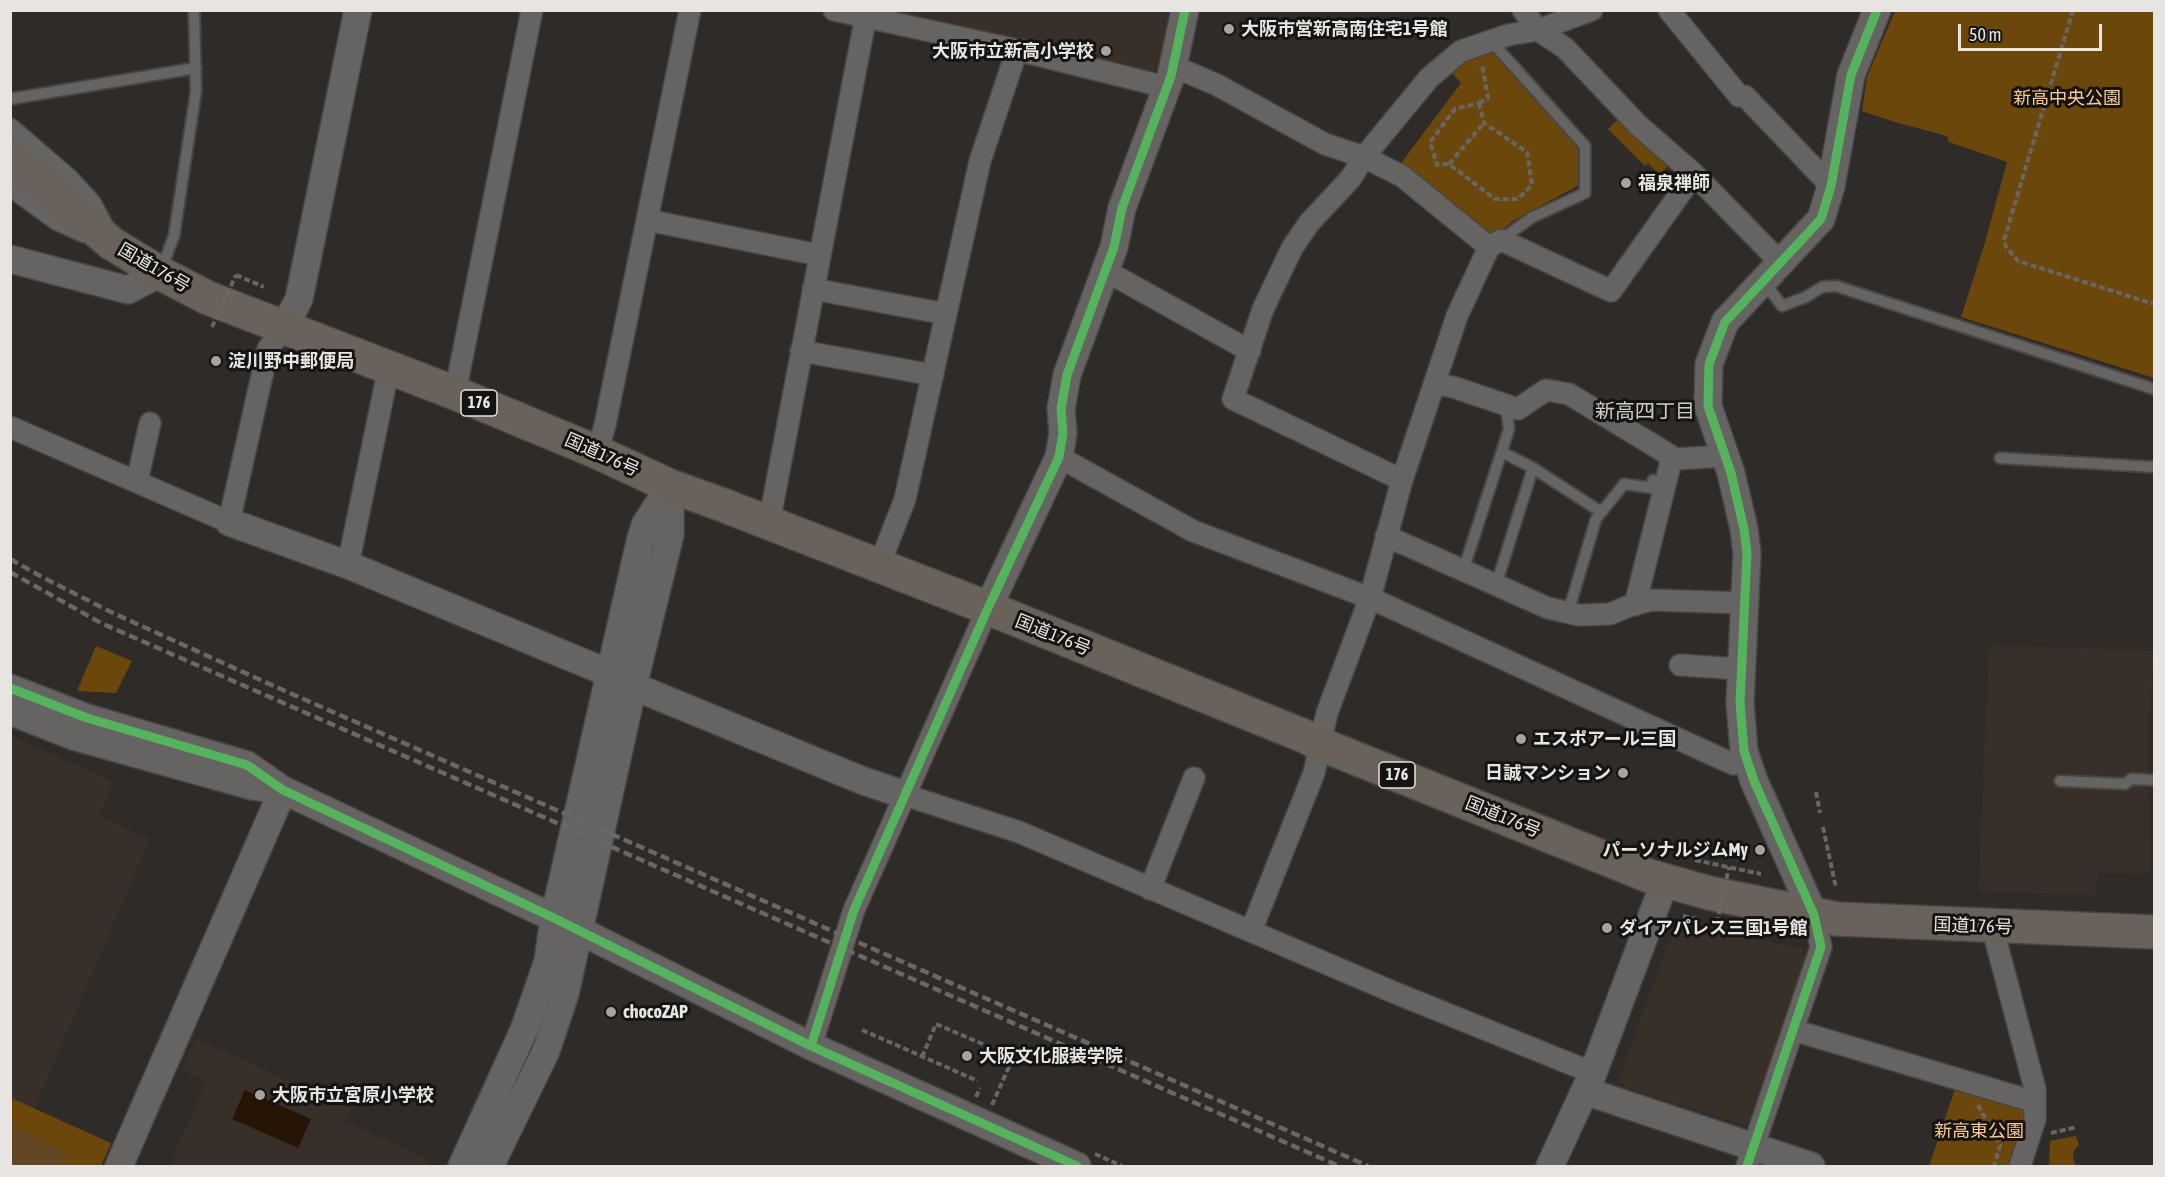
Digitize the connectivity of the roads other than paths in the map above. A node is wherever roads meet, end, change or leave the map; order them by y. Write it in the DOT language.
graph roads {
  1 [pos="194,10"];
  2 [pos="339,10"];
  3 [pos="358,10"];
  4 [pos="532,10"];
  5 [pos="690,10"];
  6 [pos="834,10"];
  7 [pos="1185,10"];
  8 [pos="1523,10"];
  9 [pos="1592,10"];
  10 [pos="1669,10"];
  11 [pos="1877,10"];
  12 [pos="866,14"];
  13 [pos="1538,30"];
  14 [pos="1485,43"];
  15 [pos="1017,50"];
  16 [pos="196,68"];
  17 [pos="1169,77"];
  18 [pos="10,99"];
  19 [pos="10,129"];
  20 [pos="10,157"];
  21 [pos="1364,157"];
  22 [pos="1694,174"];
  23 [pos="10,185"];
  24 [pos="1831,186"];
  25 [pos="647,220"];
  26 [pos="111,243"];
  27 [pos="1495,244"];
  28 [pos="819,255"];
  29 [pos="10,259"];
  30 [pos="1106,271"];
  31 [pos="1773,272"];
  32 [pos="160,273"];
  33 [pos="813,289"];
  34 [pos="946,314"];
  35 [pos="284,327"];
  36 [pos="801,351"];
  37 [pos="1250,351"];
  38 [pos="389,367"];
  39 [pos="933,375"];
  40 [pos="1434,384"];
  41 [pos="2154,389"];
  42 [pos="455,393"];
  43 [pos="1506,406"];
  44 [pos="150,423"];
  45 [pos="10,427"];
  46 [pos="597,452"];
  47 [pos="1502,452"];
  48 [pos="1725,456"];
  49 [pos="1059,457"];
  50 [pos="1672,457"];
  51 [pos="2000,459"];
  52 [pos="2154,467"];
  53 [pos="1533,468"];
  54 [pos="1402,480"];
  55 [pos="137,482"];
  56 [pos="1665,484"];
  57 [pos="670,486"];
  58 [pos="1601,513"];
  59 [pos="229,522"];
  60 [pos="769,523"];
  61 [pos="1386,536"];
  62 [pos="348,565"];
  63 [pos="879,566"];
  64 [pos="1463,571"];
  65 [pos="1496,585"];
  66 [pos="1370,598"];
  67 [pos="1745,603"];
  68 [pos="1635,605"];
  69 [pos="988,608"];
  70 [pos="1569,613"];
  71 [pos="1680,665"];
  72 [pos="1741,669"];
  73 [pos="622,680"];
  74 [pos="10,688"];
  75 [pos="10,711"];
  76 [pos="1320,744"];
  77 [pos="1748,762"];
  78 [pos="1194,778"];
  79 [pos="2154,780"];
  80 [pos="2060,781"];
  81 [pos="283,790"];
  82 [pos="905,795"];
  83 [pos="1665,881"];
  84 [pos="1150,889"];
  85 [pos="1814,915"];
  86 [pos="554,918"];
  87 [pos="1992,926"];
  88 [pos="579,930"];
  89 [pos="1251,931"];
  90 [pos="2154,932"];
  91 [pos="1793,1030"];
  92 [pos="811,1046"];
  93 [pos="1589,1082"];
  94 [pos="2035,1102"];
  95 [pos="1750,1157"];
  96 [pos="119,1167"];
  97 [pos="462,1167"];
  98 [pos="490,1167"];
  99 [pos="1077,1167"];
  100 [pos="1550,1167"];
  101 [pos="1811,1167"];
  102 [pos="2020,1167"];
  1 -- 16 [label="lane"];
  2 -- 35 [label="street"];
  3 -- 35 [label="street"];
  4 -- 42 [label="street"];
  5 -- 25 [label="street"];
  6 -- 12 [label="street"];
  7 -- 17 [label="street"];
  8 -- 13 [label="street"];
  9 -- 13 [label="street"];
  10 -- 24 [label="street"];
  11 -- 24 [label="street"];
  12 -- 15 [label="street"];
  12 -- 28 [label="street"];
  13 -- 14 [label="street"];
  13 -- 22 [label="street"];
  14 -- 21 [label="street"];
  14 -- 27 [label="lane"];
  15 -- 17 [label="street"];
  15 -- 34 [label="street"];
  16 -- 18 [label="lane"];
  16 -- 32 [label="lane"];
  17 -- 21 [label="street"];
  17 -- 30 [label="street"];
  19 -- 26 [label="street"];
  20 -- 26 [label="highway, 国道176号 / 176"];
  21 -- 27 [label="street"];
  21 -- 37 [label="street"];
  22 -- 27 [label="street"];
  22 -- 31 [label="street"];
  23 -- 26 [label="street"];
  24 -- 31 [label="street"];
  25 -- 28 [label="street"];
  25 -- 46 [label="street"];
  26 -- 32 [label="highway, 国道176号 / 176"];
  27 -- 40 [label="street"];
  28 -- 33 [label="street"];
  29 -- 32 [label="street"];
  30 -- 37 [label="street"];
  30 -- 49 [label="street"];
  31 -- 41 [label="lane"];
  31 -- 48 [label="street"];
  32 -- 35 [label="highway, 国道176号 / 176"];
  33 -- 34 [label="street"];
  33 -- 36 [label="street"];
  34 -- 39 [label="street"];
  35 -- 38 [label="highway, 国道176号 / 176"];
  35 -- 59 [label="street"];
  36 -- 39 [label="street"];
  36 -- 60 [label="street"];
  37 -- 54 [label="street"];
  38 -- 42 [label="highway, 国道176号 / 176"];
  38 -- 62 [label="street"];
  39 -- 63 [label="street"];
  40 -- 43 [label="street"];
  40 -- 54 [label="street"];
  42 -- 46 [label="highway, 国道176号 / 176"];
  43 -- 47 [label="lane"];
  43 -- 50 [label="street"];
  44 -- 55 [label="street"];
  45 -- 55 [label="street"];
  46 -- 57 [label="highway, 国道176号 / 176"];
  47 -- 53 [label="lane"];
  47 -- 64 [label="lane"];
  48 -- 50 [label="street"];
  48 -- 67 [label="street"];
  49 -- 66 [label="street"];
  49 -- 69 [label="street"];
  50 -- 56 [label="street"];
  51 -- 52 [label="lane"];
  53 -- 58 [label="lane"];
  53 -- 65 [label="lane"];
  54 -- 61 [label="street"];
  55 -- 59 [label="street"];
  56 -- 58 [label="lane"];
  56 -- 68 [label="street"];
  57 -- 60 [label="highway, 国道176号 / 176"];
  57 -- 73 [label="street"];
  58 -- 70 [label="lane"];
  59 -- 62 [label="street"];
  60 -- 63 [label="highway, 国道176号 / 176"];
  61 -- 64 [label="street"];
  61 -- 66 [label="street"];
  62 -- 73 [label="street"];
  63 -- 69 [label="highway, 国道176号 / 176"];
  64 -- 65 [label="street"];
  65 -- 70 [label="street"];
  66 -- 76 [label="street"];
  66 -- 77 [label="street"];
  67 -- 68 [label="street"];
  67 -- 72 [label="street"];
  68 -- 70 [label="street"];
  69 -- 76 [label="highway, 国道176号 / 176"];
  69 -- 82 [label="street"];
  71 -- 72 [label="street"];
  72 -- 77 [label="street"];
  73 -- 82 [label="street"];
  73 -- 86 [label="street"];
  73 -- 88 [label="street"];
  74 -- 81 [label="street"];
  75 -- 81 [label="street"];
  76 -- 83 [label="highway, 国道176号 / 176"];
  76 -- 89 [label="street"];
  77 -- 85 [label="street"];
  78 -- 84 [label="street"];
  79 -- 80 [label="lane"];
  81 -- 86 [label="street"];
  81 -- 96 [label="street"];
  82 -- 84 [label="street"];
  82 -- 92 [label="street"];
  83 -- 85 [label="highway, 国道176号 / 176"];
  83 -- 93 [label="street"];
  84 -- 89 [label="street"];
  85 -- 87 [label="highway, 国道176号 / 176"];
  85 -- 91 [label="street"];
  86 -- 88 [label="street"];
  86 -- 97 [label="street"];
  87 -- 90 [label="highway, 国道176号 / 176"];
  87 -- 94 [label="street"];
  88 -- 92 [label="street"];
  88 -- 98 [label="street"];
  89 -- 93 [label="street"];
  91 -- 94 [label="street"];
  91 -- 95 [label="street"];
  92 -- 99 [label="street"];
  93 -- 95 [label="street"];
  93 -- 100 [label="street"];
  94 -- 102 [label="street"];
  95 -- 101 [label="street"];
}
